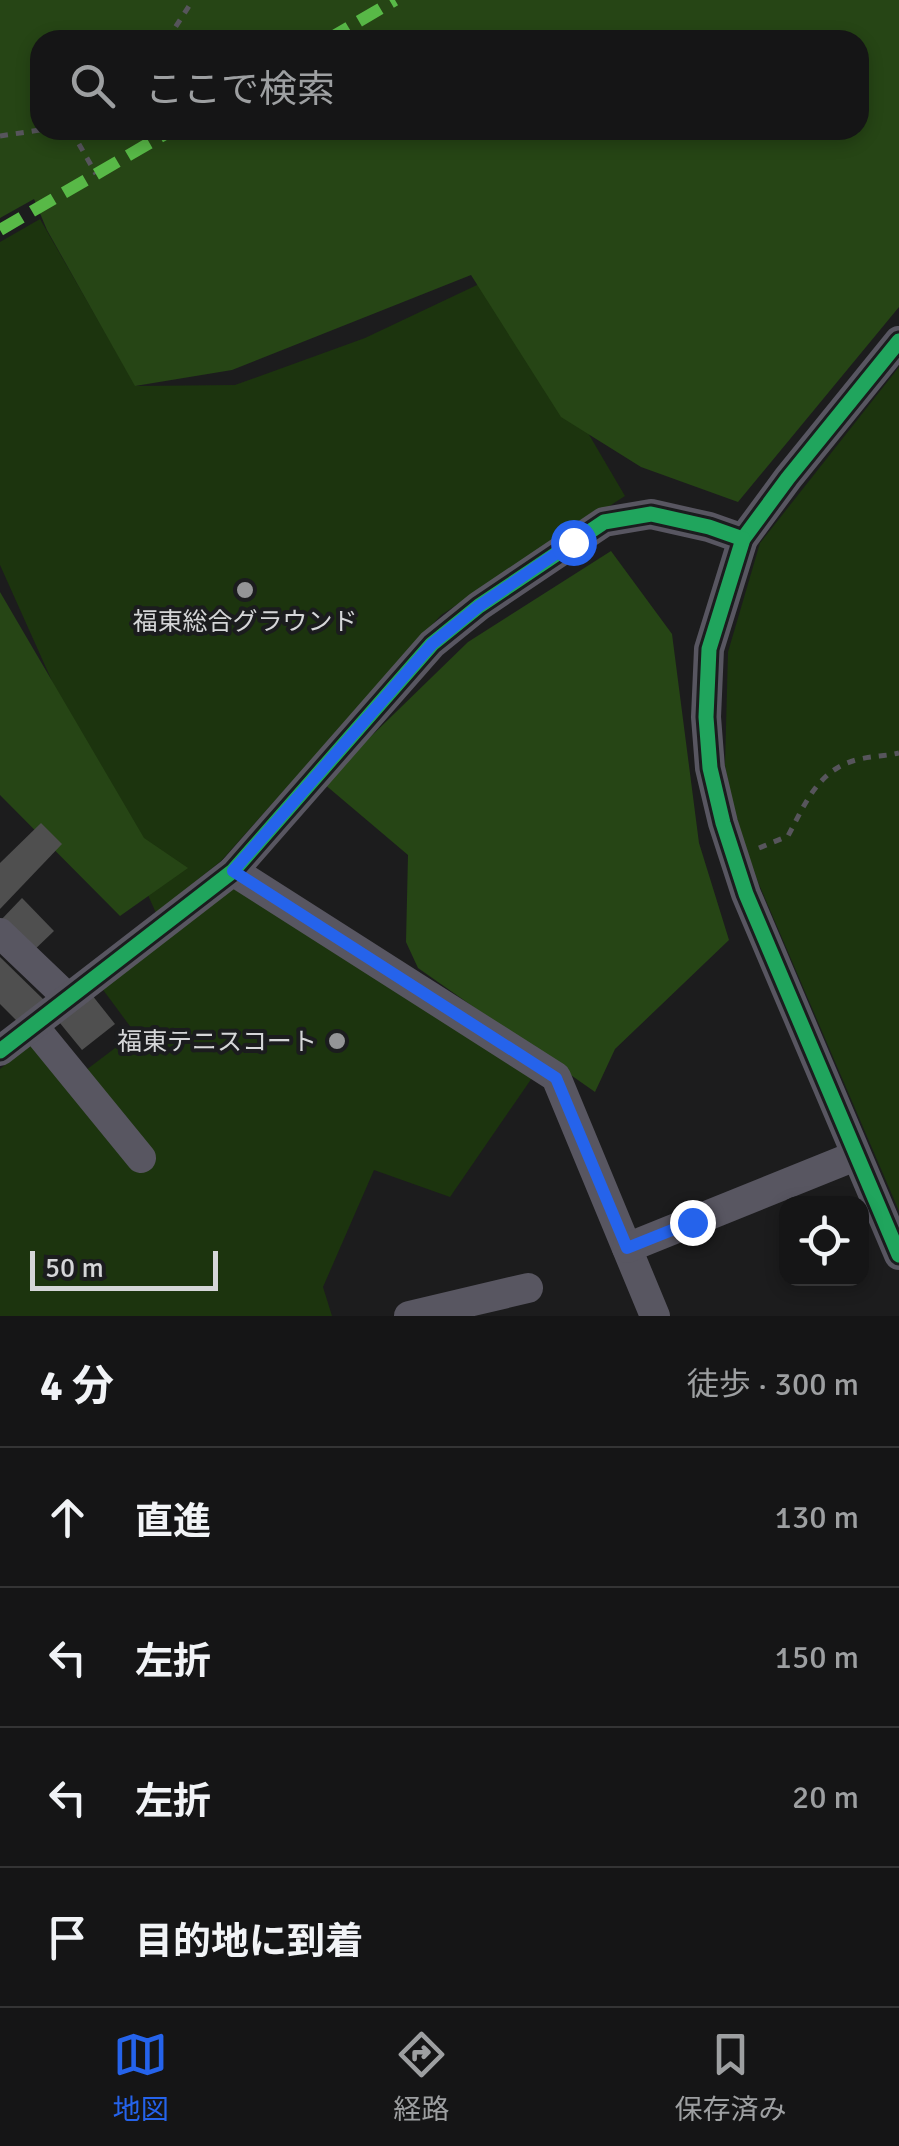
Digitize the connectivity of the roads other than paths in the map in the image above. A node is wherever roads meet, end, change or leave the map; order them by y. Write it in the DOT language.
graph roads {
  1 [pos="899,341"];
  2 [pos="743,539"];
  3 [pos="233,871"];
  4 [pos="0,933"];
  5 [pos="68,998"];
  6 [pos="34,1026"];
  7 [pos="0,1052"];
  8 [pos="855,1156"];
  9 [pos="141,1158"];
  10 [pos="627,1248"];
  11 [pos="899,1255"];
  12 [pos="528,1288"];
  13 [pos="444,1312"];
  14 [pos="409,1316"];
  15 [pos="655,1316"];
  1 -- 2 [label="street"];
  2 -- 3 [label="street"];
  2 -- 8 [label="street"];
  3 -- 5 [label="street"];
  3 -- 10 [label="street"];
  4 -- 5 [label="street"];
  5 -- 6 [label="street"];
  6 -- 7 [label="street"];
  6 -- 9 [label="street"];
  8 -- 10 [label="street"];
  8 -- 11 [label="street"];
  10 -- 15 [label="street"];
  12 -- 13 [label="street"];
  13 -- 14 [label="street"];
}
